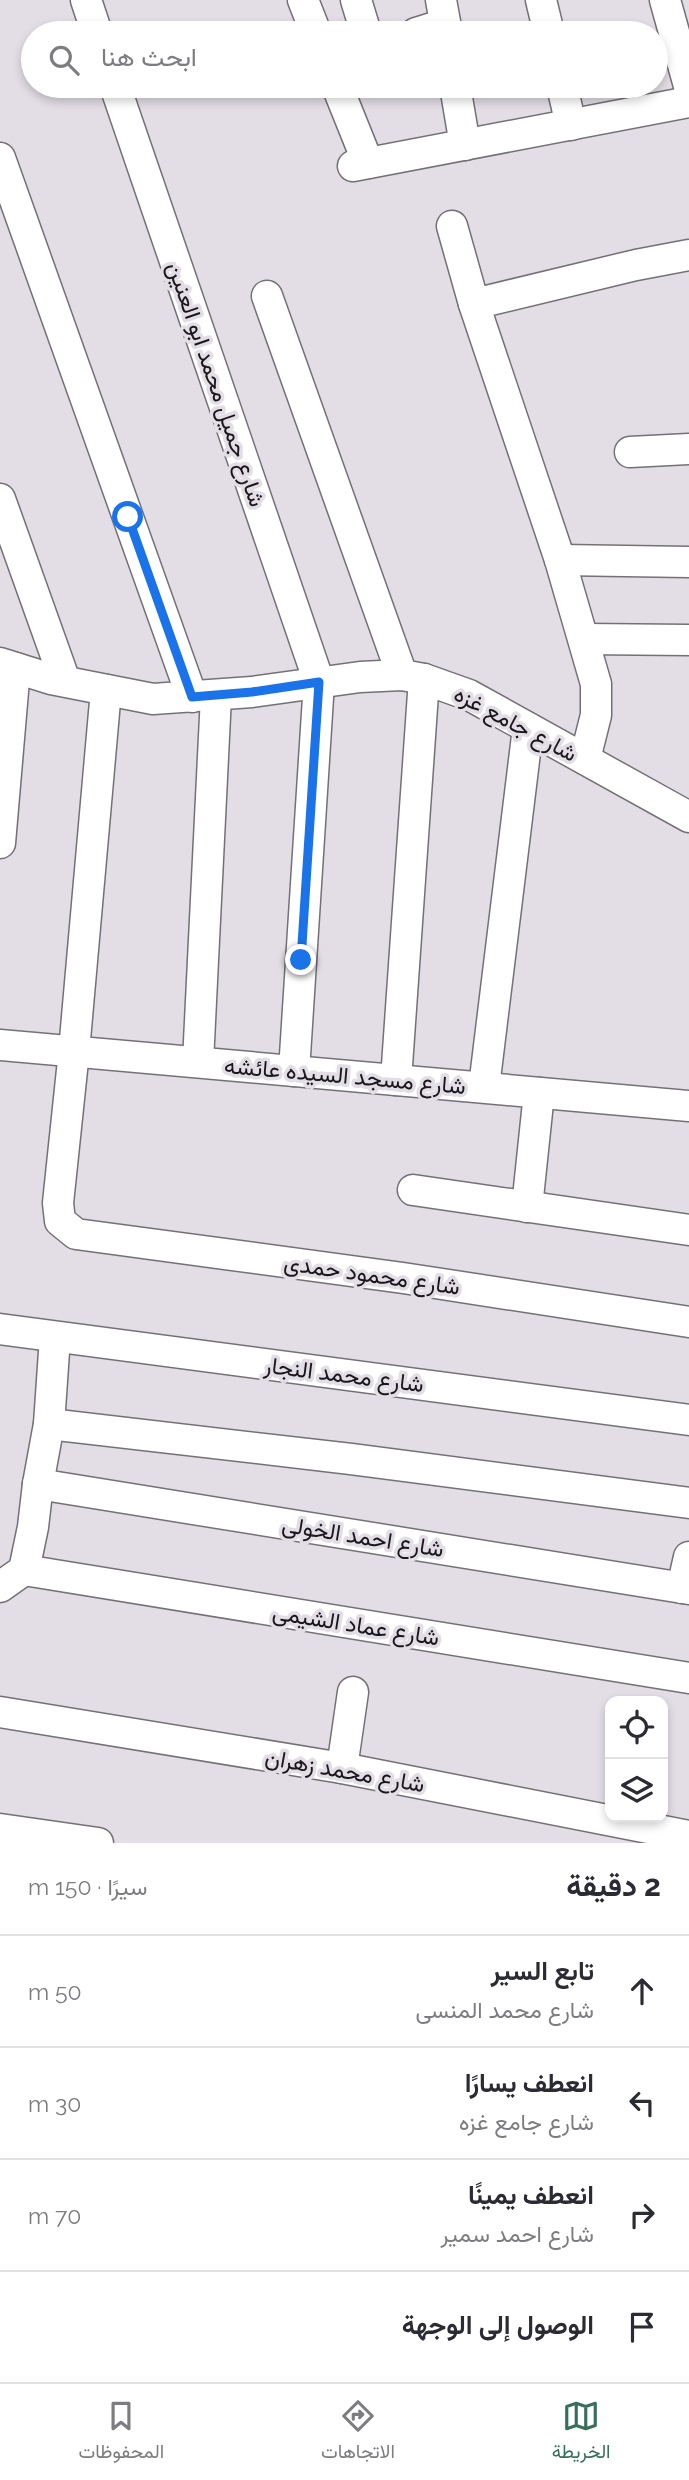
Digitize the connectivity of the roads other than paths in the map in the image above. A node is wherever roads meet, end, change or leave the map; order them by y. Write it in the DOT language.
graph roads {
  1 [pos="86,0"];
  2 [pos="303,0"];
  3 [pos="356,0"];
  4 [pos="541,0"];
  5 [pos="665,0"];
  6 [pos="93,21"];
  7 [pos="311,21"];
  8 [pos="362,21"];
  9 [pos="547,21"];
  10 [pos="689,86"];
  11 [pos="119,98"];
  12 [pos="340,98"];
  13 [pos="457,98"];
  14 [pos="565,98"];
  15 [pos="689,102"];
  16 [pos="572,125"];
  17 [pos="465,145"];
  18 [pos="0,158"];
  19 [pos="452,226"];
  20 [pos="689,255"];
  21 [pos="267,296"];
  22 [pos="474,304"];
  23 [pos="689,449"];
  24 [pos="630,452"];
  25 [pos="0,499"];
  26 [pos="560,560"];
  27 [pos="689,562"];
  28 [pos="584,639"];
  29 [pos="689,640"];
  30 [pos="8,666"];
  31 [pos="413,677"];
  32 [pos="65,681"];
  33 [pos="319,682"];
  34 [pos="107,690"];
  35 [pos="204,696"];
  36 [pos="528,727"];
  37 [pos="585,759"];
  38 [pos="689,817"];
  39 [pos="0,843"];
  40 [pos="0,1045"];
  41 [pos="74,1051"];
  42 [pos="198,1062"];
  43 [pos="294,1071"];
  44 [pos="396,1080"];
  45 [pos="484,1087"];
  46 [pos="539,1093"];
  47 [pos="689,1106"];
  48 [pos="413,1190"];
  49 [pos="527,1207"];
  50 [pos="689,1230"];
  51 [pos="689,1322"];
  52 [pos="0,1329"];
  53 [pos="55,1337"];
  54 [pos="689,1420"];
  55 [pos="49,1424"];
  56 [pos="38,1484"];
  57 [pos="689,1503"];
  58 [pos="689,1557"];
  59 [pos="12,1578"];
  60 [pos="685,1589"];
  61 [pos="689,1678"];
  62 [pos="353,1692"];
  63 [pos="0,1712"];
  64 [pos="342,1768"];
  65 [pos="0,1829"];
  66 [pos="689,1836"];
  67 [pos="98,1843"];
  1 -- 6 [label="street"];
  2 -- 7 [label="street"];
  3 -- 8 [label="street"];
  4 -- 9 [label="street"];
  5 -- 10 [label="street"];
  11 -- 33 [label="street, شارع جميل محمد ابو العنين"];
  12 -- 17 [label="street"];
  13 -- 17 [label="street"];
  14 -- 16 [label="street"];
  15 -- 16 [label="street"];
  16 -- 17 [label="street"];
  18 -- 35 [label="street"];
  19 -- 22 [label="street"];
  20 -- 22 [label="street"];
  21 -- 31 [label="street"];
  22 -- 26 [label="street"];
  23 -- 24 [label="street"];
  25 -- 32 [label="street"];
  26 -- 27 [label="street"];
  26 -- 28 [label="street"];
  28 -- 29 [label="street"];
  28 -- 37 [label="street"];
  30 -- 32 [label="street, شارع جامع غزه"];
  30 -- 39 [label="street"];
  31 -- 33 [label="street, شارع جامع غزه"];
  31 -- 36 [label="street, شارع جامع غزه"];
  31 -- 44 [label="street"];
  32 -- 34 [label="street, شارع جامع غزه"];
  33 -- 35 [label="street, شارع جامع غزه"];
  33 -- 43 [label="street"];
  34 -- 35 [label="street, شارع جامع غزه"];
  34 -- 41 [label="street"];
  35 -- 42 [label="street"];
  36 -- 37 [label="street, شارع جامع غزه"];
  36 -- 45 [label="street"];
  37 -- 38 [label="street, شارع جامع غزه"];
  40 -- 41 [label="street, شارع مسجد السيده عائشه"];
  41 -- 42 [label="street, شارع مسجد السيده عائشه"];
  41 -- 51 [label="street, شارع محمود حمدى"];
  42 -- 43 [label="street, شارع مسجد السيده عائشه"];
  43 -- 44 [label="street, شارع مسجد السيده عائشه"];
  44 -- 45 [label="street, شارع مسجد السيده عائشه"];
  45 -- 46 [label="street, شارع مسجد السيده عائشه"];
  46 -- 47 [label="street, شارع مسجد السيده عائشه"];
  46 -- 49 [label="street"];
  48 -- 49 [label="street"];
  49 -- 50 [label="street"];
  52 -- 53 [label="street, شارع محمد النجار"];
  53 -- 54 [label="street, شارع محمد النجار"];
  53 -- 55 [label="street"];
  55 -- 56 [label="street"];
  55 -- 57 [label="street"];
  56 -- 59 [label="street"];
  56 -- 60 [label="street, شارع احمد الخولى"];
  58 -- 60 [label="street"];
  59 -- 61 [label="street, شارع عماد الشيمى"];
  62 -- 64 [label="street"];
  63 -- 64 [label="street, شارع محمد زهران"];
  64 -- 66 [label="street, شارع محمد زهران"];
  65 -- 67 [label="street"];
}
